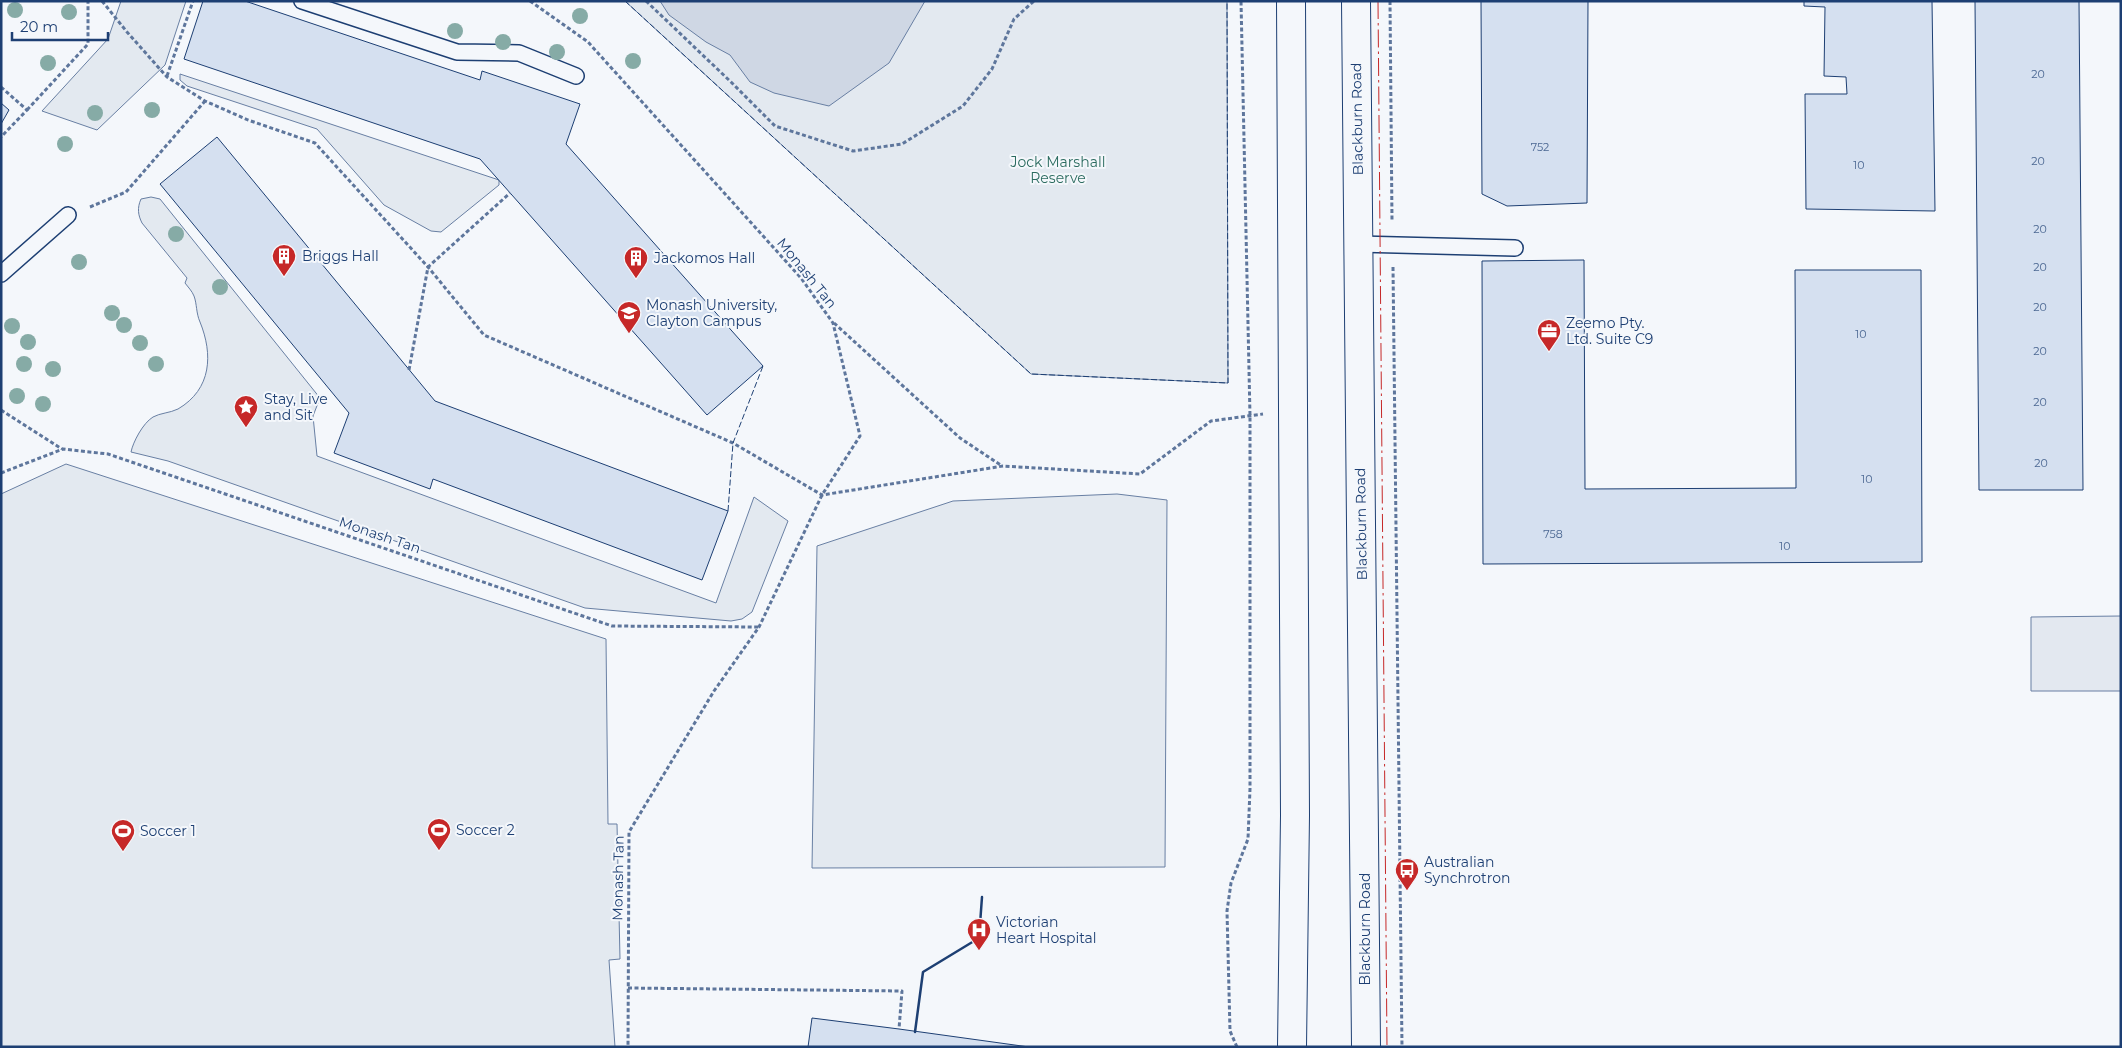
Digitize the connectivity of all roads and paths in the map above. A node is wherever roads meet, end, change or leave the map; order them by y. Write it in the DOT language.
graph roads {
  1 [pos="88,1"];
  2 [pos="102,1"];
  3 [pos="193,1"];
  4 [pos="302,1"];
  5 [pos="530,1"];
  6 [pos="646,1"];
  7 [pos="1034,1"];
  8 [pos="1241,1"];
  9 [pos="1291,1"];
  10 [pos="1356,1"];
  11 [pos="1390,1"];
  12 [pos="576,76"];
  13 [pos="167,77"];
  14 [pos="1,86"];
  15 [pos="205,101"];
  16 [pos="27,110"];
  17 [pos="1,137"];
  18 [pos="510,192"];
  19 [pos="68,215"];
  20 [pos="1358,244"];
  21 [pos="1392,246"];
  22 [pos="1515,248"];
  23 [pos="428,267"];
  24 [pos="1,274"];
  25 [pos="833,323"];
  26 [pos="409,370"];
  27 [pos="1,410"];
  28 [pos="1292,411"];
  29 [pos="1250,416"];
  30 [pos="63,449"];
  31 [pos="1003,466"];
  32 [pos="1,473"];
  33 [pos="822,496"];
  34 [pos="759,627"];
  35 [pos="628,988"];
  36 [pos="899,1029"];
  37 [pos="628,1047"];
  38 [pos="1237,1047"];
  39 [pos="1292,1047"];
  40 [pos="1366,1047"];
  41 [pos="1402,1047"];
  1 -- 16 [label="path"];
  2 -- 13 [label="path"];
  3 -- 13 [label="path"];
  4 -- 12 [label="lane"];
  5 -- 25 [label="path, Monash Tan"];
  6 -- 7 [label="path"];
  8 -- 29 [label="path"];
  9 -- 28 [label="main road"];
  10 -- 20 [label="main road, Blackburn Road"];
  11 -- 21 [label="path"];
  13 -- 15 [label="path"];
  14 -- 16 [label="path"];
  15 -- 19 [label="path"];
  15 -- 23 [label="path"];
  16 -- 17 [label="path"];
  18 -- 23 [label="path"];
  19 -- 24 [label="lane"];
  20 -- 21 [label="lane"];
  20 -- 40 [label="main road, Blackburn Road"];
  21 -- 22 [label="lane"];
  21 -- 41 [label="path"];
  23 -- 26 [label="path"];
  23 -- 33 [label="path"];
  25 -- 31 [label="path"];
  25 -- 33 [label="path, Monash Tan"];
  27 -- 30 [label="path"];
  28 -- 29 [label="path"];
  28 -- 39 [label="main road"];
  29 -- 31 [label="path"];
  29 -- 38 [label="path"];
  30 -- 32 [label="path, Monash Tan"];
  30 -- 34 [label="path, Monash Tan"];
  31 -- 33 [label="path"];
  33 -- 34 [label="path, Monash Tan"];
  34 -- 35 [label="path, Monash Tan"];
  35 -- 36 [label="path"];
  35 -- 37 [label="path, Monash Tan"];
}
